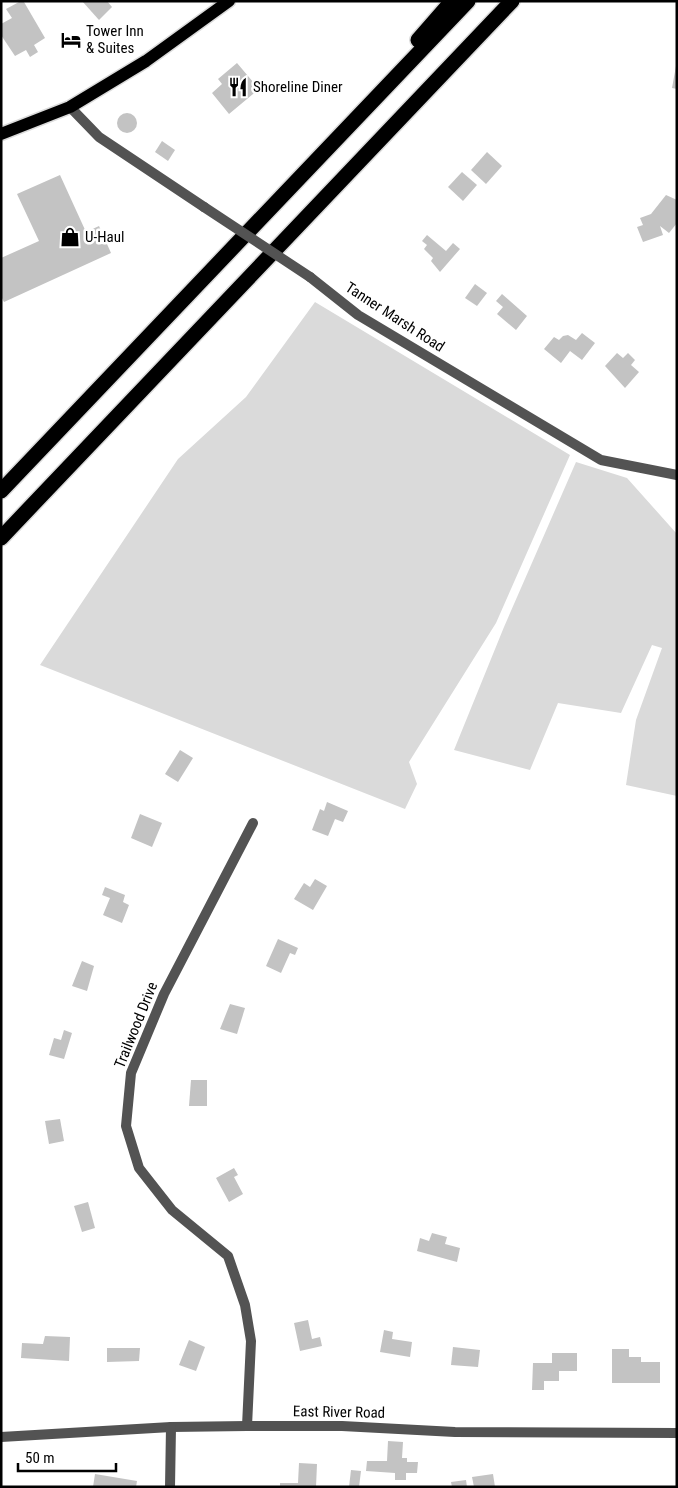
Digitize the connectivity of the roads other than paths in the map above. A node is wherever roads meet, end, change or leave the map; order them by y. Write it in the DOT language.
graph roads {
  1 [pos="229,1"];
  2 [pos="452,1"];
  3 [pos="468,1"];
  4 [pos="512,1"];
  5 [pos="70,106"];
  6 [pos="1,134"];
  7 [pos="279,200"];
  8 [pos="677,475"];
  9 [pos="1,491"];
  10 [pos="1,538"];
  11 [pos="253,823"];
  12 [pos="247,1426"];
  13 [pos="171,1427"];
  14 [pos="677,1433"];
  15 [pos="1,1437"];
  16 [pos="170,1487"];
  1 -- 5 [label="main road"];
  2 -- 7 [label="highway"];
  3 -- 7 [label="highway"];
  4 -- 10 [label="highway"];
  5 -- 6 [label="main road"];
  5 -- 8 [label="street, Tanner Marsh Road, bridge"];
  7 -- 9 [label="highway"];
  11 -- 12 [label="street, Trailwood Drive"];
  12 -- 13 [label="street, East River Road"];
  12 -- 14 [label="street, East River Road"];
  13 -- 15 [label="street, East River Road"];
  13 -- 16 [label="street"];
}
